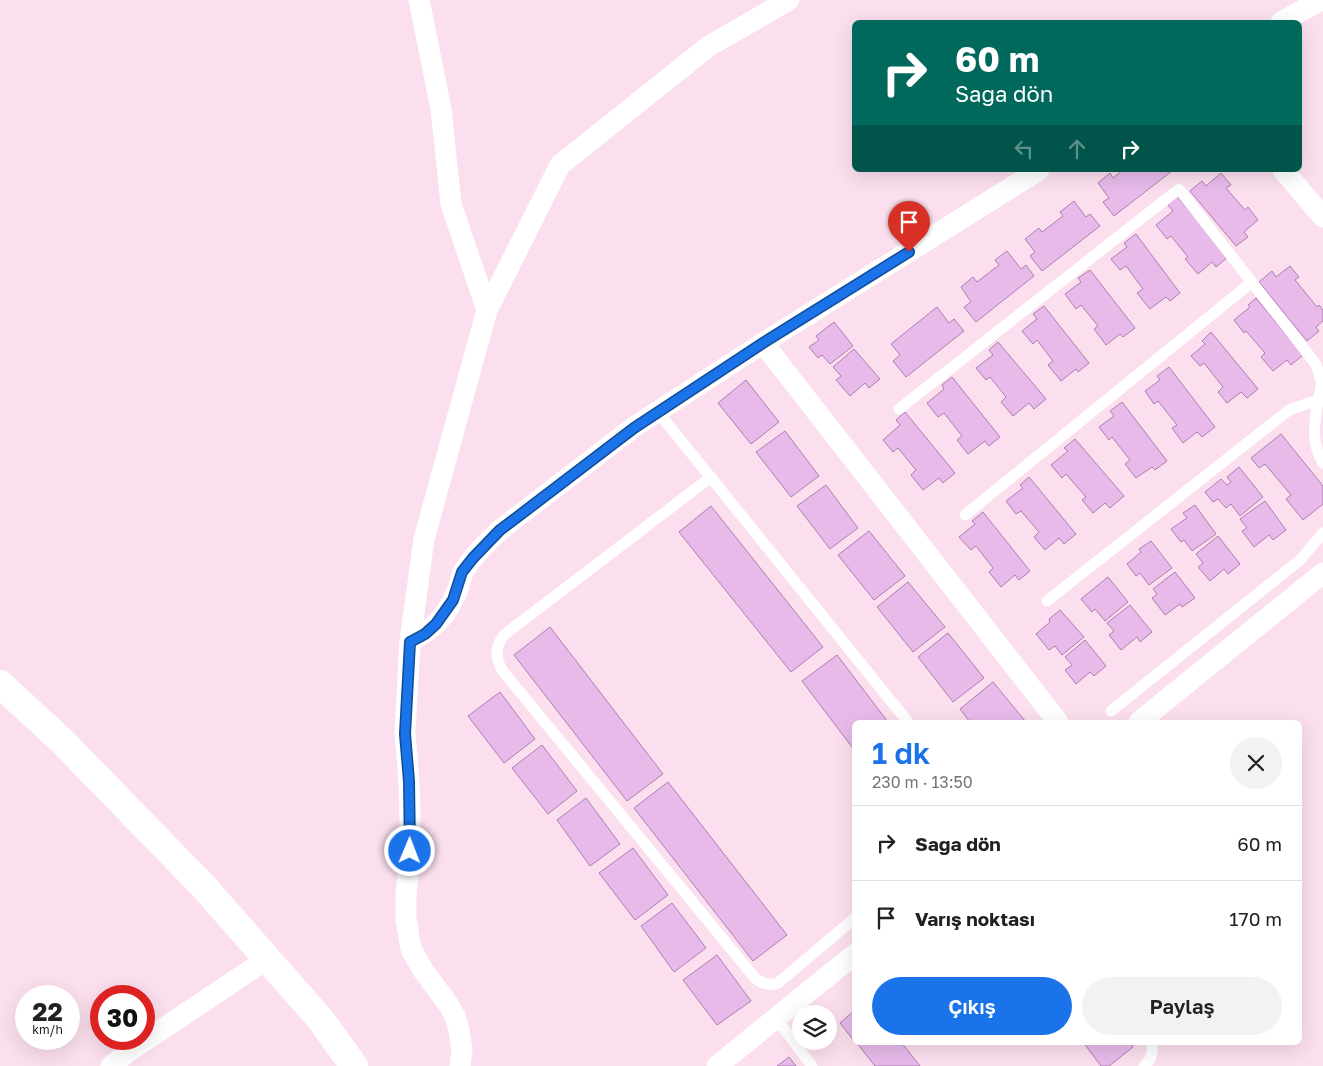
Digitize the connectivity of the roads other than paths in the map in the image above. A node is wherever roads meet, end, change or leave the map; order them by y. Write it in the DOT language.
graph roads {
  1 [pos="419,0"];
  2 [pos="789,0"];
  3 [pos="1321,0"];
  4 [pos="1286,20"];
  5 [pos="1036,172"];
  6 [pos="1286,172"];
  7 [pos="1323,217"];
  8 [pos="1252,282"];
  9 [pos="487,310"];
  10 [pos="763,343"];
  11 [pos="899,409"];
  12 [pos="1320,409"];
  13 [pos="658,412"];
  14 [pos="1323,463"];
  15 [pos="711,477"];
  16 [pos="965,515"];
  17 [pos="1323,533"];
  18 [pos="1323,573"];
  19 [pos="1047,601"];
  20 [pos="410,642"];
  21 [pos="0,684"];
  22 [pos="1111,711"];
  23 [pos="906,720"];
  24 [pos="1056,720"];
  25 [pos="1141,720"];
  26 [pos="852,921"];
  27 [pos="852,956"];
  28 [pos="267,959"];
  29 [pos="776,1018"];
  30 [pos="1152,1045"];
  31 [pos="111,1066"];
  32 [pos="354,1066"];
  33 [pos="460,1066"];
  34 [pos="717,1066"];
  35 [pos="812,1066"];
  36 [pos="1144,1066"];
  1 -- 9 [label="street"];
  2 -- 9 [label="street"];
  3 -- 4 [label="street"];
  5 -- 10 [label="street"];
  6 -- 7 [label="street"];
  8 -- 11 [label="lane"];
  8 -- 12 [label="lane"];
  8 -- 16 [label="lane"];
  9 -- 20 [label="street"];
  10 -- 13 [label="street"];
  10 -- 24 [label="street"];
  12 -- 14 [label="lane"];
  12 -- 19 [label="lane"];
  13 -- 15 [label="lane"];
  13 -- 20 [label="street"];
  15 -- 23 [label="lane"];
  15 -- 26 [label="lane"];
  17 -- 22 [label="lane"];
  18 -- 25 [label="street"];
  20 -- 33 [label="street"];
  21 -- 28 [label="street"];
  27 -- 29 [label="street"];
  28 -- 31 [label="street"];
  28 -- 32 [label="street"];
  29 -- 34 [label="street"];
  29 -- 35 [label="lane"];
  30 -- 36 [label="lane"];
}
